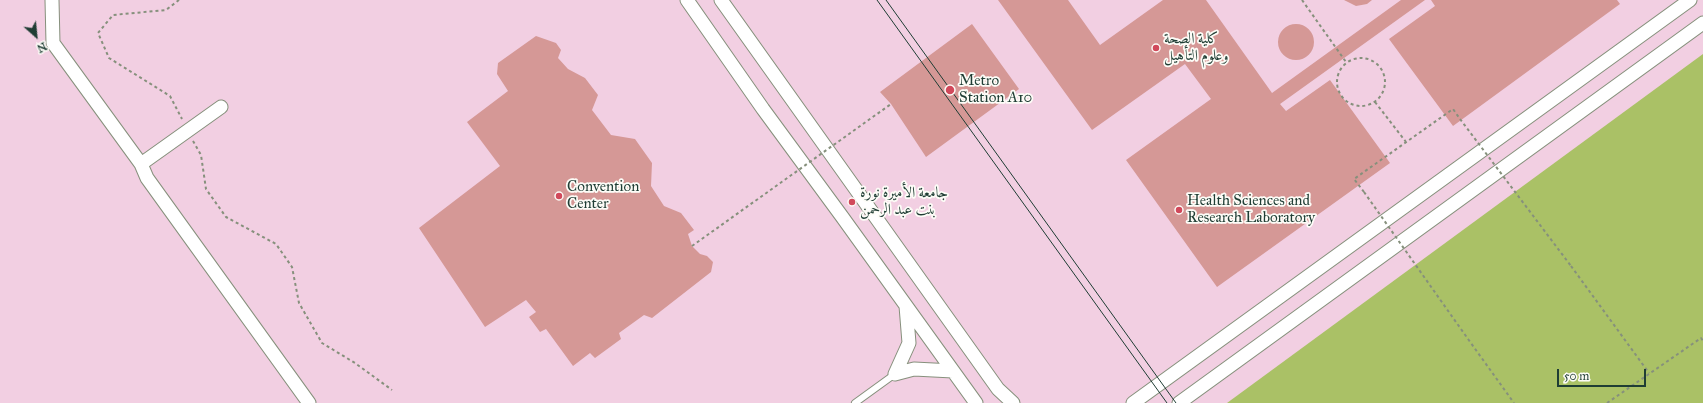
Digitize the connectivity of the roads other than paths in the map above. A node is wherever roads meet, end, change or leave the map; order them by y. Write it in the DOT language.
graph roads {
  1 [pos="52,0"];
  2 [pos="687,0"];
  3 [pos="722,0"];
  4 [pos="1690,0"];
  5 [pos="1703,23"];
  6 [pos="221,107"];
  7 [pos="141,164"];
  8 [pos="906,306"];
  9 [pos="953,371"];
  10 [pos="895,374"];
  11 [pos="309,403"];
  12 [pos="855,403"];
  13 [pos="976,403"];
  14 [pos="1013,403"];
  15 [pos="1133,403"];
  16 [pos="1179,403"];
  1 -- 7 [label="street"];
  2 -- 8 [label="street"];
  3 -- 14 [label="street"];
  4 -- 15 [label="street"];
  5 -- 16 [label="street"];
  6 -- 7 [label="street"];
  7 -- 11 [label="street"];
  8 -- 9 [label="street"];
  8 -- 10 [label="street"];
  9 -- 10 [label="street"];
  9 -- 13 [label="street"];
  10 -- 12 [label="lane"];
}
